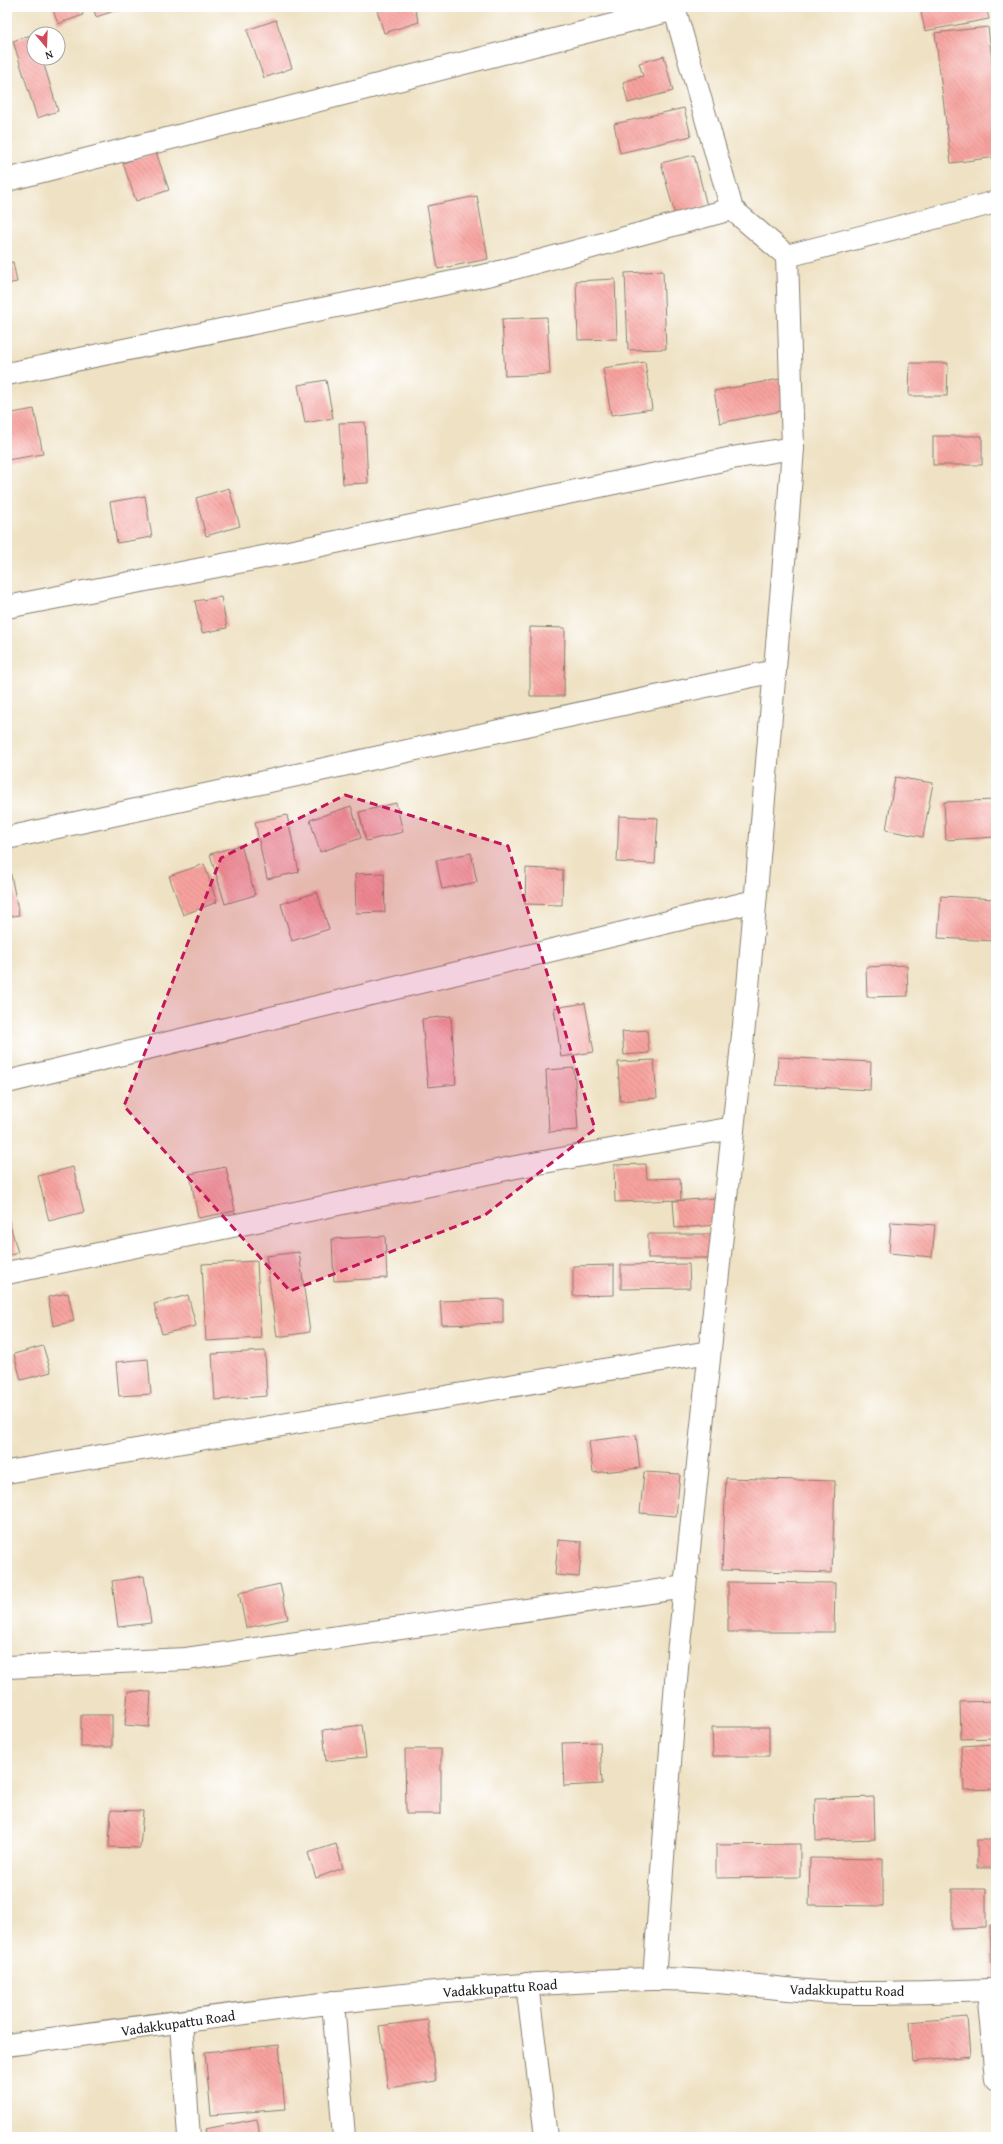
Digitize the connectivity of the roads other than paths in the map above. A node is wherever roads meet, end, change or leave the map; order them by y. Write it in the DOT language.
graph roads {
  1 [pos="674,8"];
  2 [pos="7,180"];
  3 [pos="996,202"];
  4 [pos="732,209"];
  5 [pos="787,256"];
  6 [pos="7,374"];
  7 [pos="793,448"];
  8 [pos="7,607"];
  9 [pos="775,671"];
  10 [pos="7,838"];
  11 [pos="755,901"];
  12 [pos="7,1082"];
  13 [pos="733,1128"];
  14 [pos="7,1273"];
  15 [pos="709,1352"];
  16 [pos="7,1472"];
  17 [pos="685,1586"];
  18 [pos="7,1667"];
  19 [pos="654,1979"];
  20 [pos="527,1984"];
  21 [pos="992,1990"];
  22 [pos="333,2002"];
  23 [pos="181,2023"];
  24 [pos="7,2045"];
  25 [pos="996,2079"];
  26 [pos="189,2137"];
  27 [pos="344,2137"];
  28 [pos="546,2137"];
  1 -- 2 [label="street"];
  1 -- 4 [label="street"];
  3 -- 5 [label="street"];
  4 -- 5 [label="street"];
  4 -- 6 [label="street"];
  5 -- 7 [label="street"];
  7 -- 8 [label="street"];
  7 -- 9 [label="street"];
  9 -- 10 [label="street"];
  9 -- 11 [label="street"];
  11 -- 12 [label="street"];
  11 -- 13 [label="street"];
  13 -- 14 [label="street"];
  13 -- 15 [label="street"];
  15 -- 16 [label="street"];
  15 -- 17 [label="street"];
  17 -- 18 [label="street"];
  17 -- 19 [label="street"];
  19 -- 20 [label="street, Vadakkupattu Road"];
  19 -- 21 [label="street, Vadakkupattu Road"];
  20 -- 22 [label="street, Vadakkupattu Road"];
  20 -- 28 [label="street"];
  21 -- 25 [label="street"];
  22 -- 23 [label="street, Vadakkupattu Road"];
  22 -- 27 [label="street"];
  23 -- 24 [label="street, Vadakkupattu Road"];
  23 -- 26 [label="street"];
}
